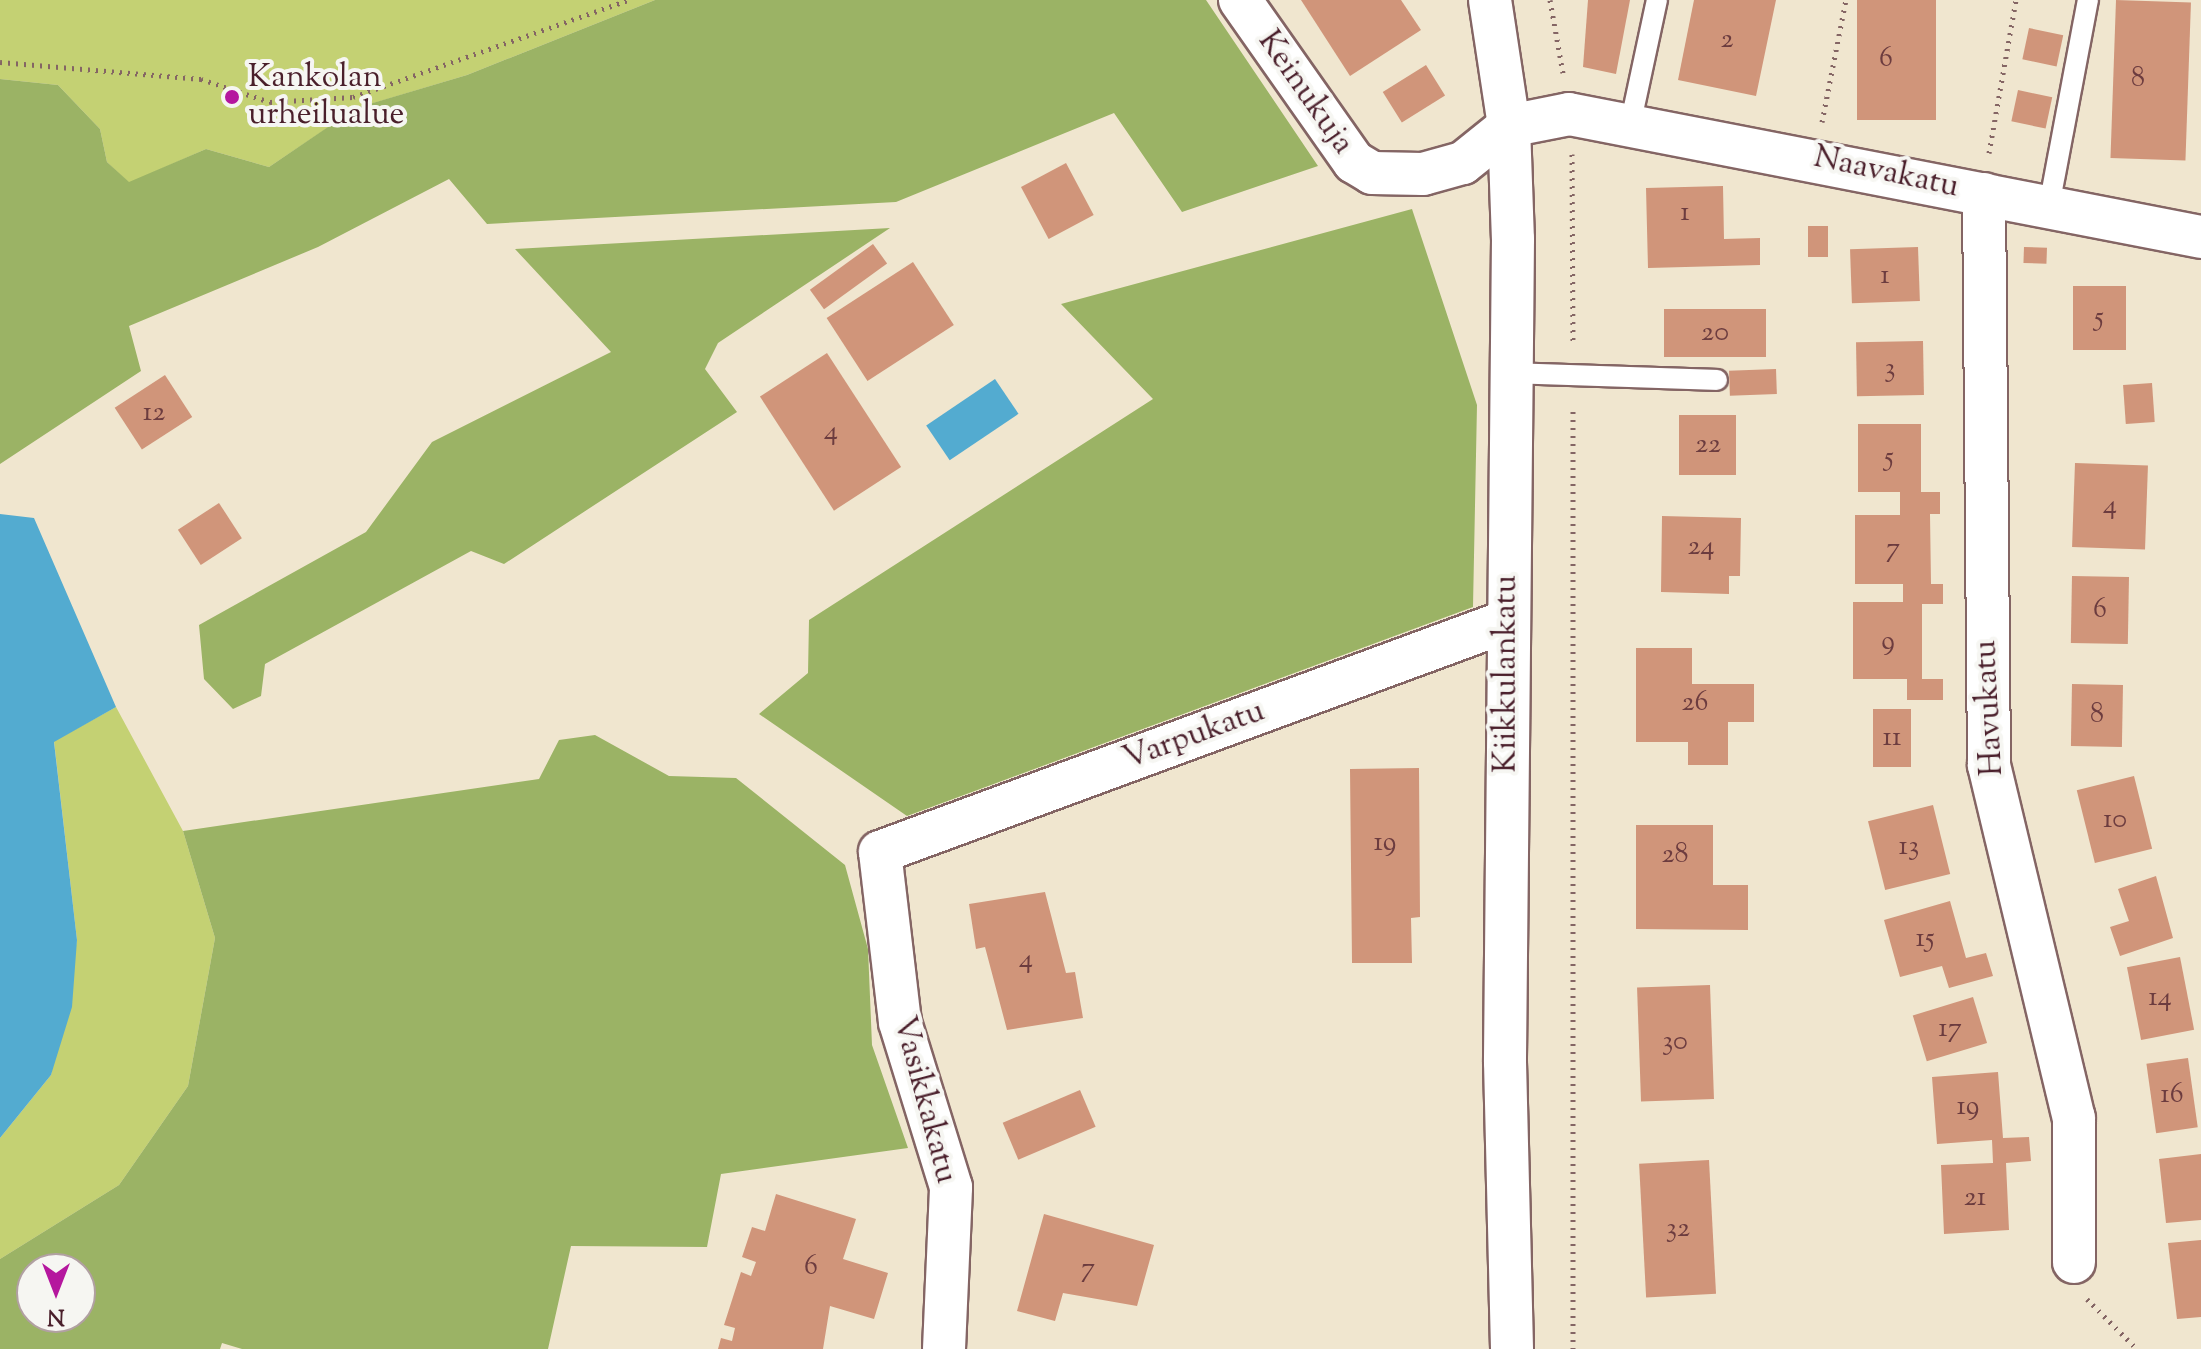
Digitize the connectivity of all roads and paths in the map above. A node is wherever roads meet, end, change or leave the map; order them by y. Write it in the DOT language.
graph roads {
  1 [pos="629,0"];
  2 [pos="1240,0"];
  3 [pos="1490,0"];
  4 [pos="1550,0"];
  5 [pos="1657,0"];
  6 [pos="1846,0"];
  7 [pos="2016,0"];
  8 [pos="2088,0"];
  9 [pos="0,62"];
  10 [pos="1569,114"];
  11 [pos="1631,121"];
  12 [pos="1509,126"];
  13 [pos="1815,159"];
  14 [pos="1984,194"];
  15 [pos="2049,206"];
  16 [pos="2201,237"];
  17 [pos="1511,373"];
  18 [pos="1573,377"];
  19 [pos="1717,380"];
  20 [pos="1507,621"];
  21 [pos="880,852"];
  22 [pos="2074,1262"];
  23 [pos="944,1349"];
  24 [pos="1512,1349"];
  25 [pos="1573,1349"];
  26 [pos="2137,1349"];
  1 -- 9 [label="path"];
  2 -- 12 [label="street, Keinukuja"];
  3 -- 12 [label="street, Kiikkulankatu"];
  4 -- 10 [label="path"];
  5 -- 11 [label="lane"];
  6 -- 13 [label="path"];
  7 -- 14 [label="path"];
  8 -- 15 [label="lane"];
  10 -- 11 [label="street, Naavakatu"];
  10 -- 12 [label="street, Naavakatu"];
  10 -- 18 [label="path"];
  11 -- 13 [label="street, Naavakatu"];
  12 -- 17 [label="street, Kiikkulankatu"];
  13 -- 14 [label="street, Naavakatu"];
  14 -- 15 [label="street, Naavakatu"];
  14 -- 22 [label="street, Havukatu"];
  15 -- 16 [label="street, Naavakatu"];
  17 -- 18 [label="lane"];
  17 -- 20 [label="street, Kiikkulankatu"];
  18 -- 19 [label="lane"];
  18 -- 25 [label="path"];
  20 -- 21 [label="street, Varpukatu"];
  20 -- 24 [label="street, Kiikkulankatu"];
  21 -- 23 [label="street, Vasikkakatu"];
  22 -- 26 [label="path"];
}
